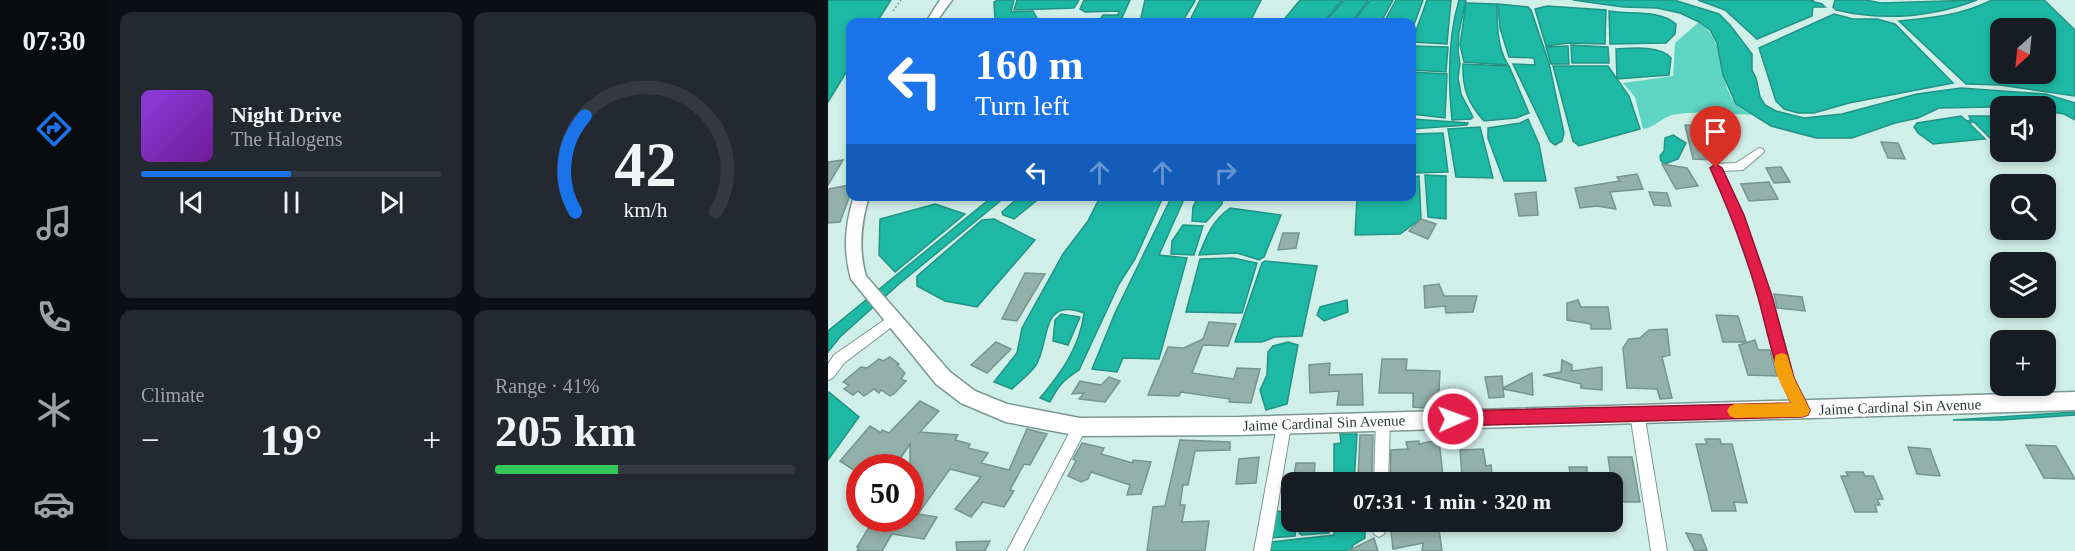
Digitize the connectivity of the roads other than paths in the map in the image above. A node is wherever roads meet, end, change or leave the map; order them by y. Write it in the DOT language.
graph roads {
  1 [pos="946,0"];
  2 [pos="934,18"];
  3 [pos="1759,151"];
  4 [pos="860,201"];
  5 [pos="881,306"];
  6 [pos="828,374"];
  7 [pos="2075,401"];
  8 [pos="1802,410"];
  9 [pos="1637,413"];
  10 [pos="1383,421"];
  11 [pos="1284,425"];
  12 [pos="1080,427"];
  13 [pos="1381,472"];
  14 [pos="1015,551"];
  15 [pos="1262,551"];
  16 [pos="1659,551"];
  1 -- 2 [label="main road"];
  3 -- 8 [label="street"];
  4 -- 5 [label="main road, Jaime Cardinal Sin Avenue"];
  5 -- 6 [label="street"];
  5 -- 12 [label="main road, Jaime Cardinal Sin Avenue"];
  7 -- 8 [label="main road, Jaime Cardinal Sin Avenue"];
  8 -- 9 [label="main road, Jaime Cardinal Sin Avenue"];
  9 -- 10 [label="main road, Jaime Cardinal Sin Avenue"];
  9 -- 16 [label="street"];
  10 -- 11 [label="main road, Jaime Cardinal Sin Avenue"];
  10 -- 13 [label="street"];
  11 -- 12 [label="main road, Jaime Cardinal Sin Avenue"];
  11 -- 15 [label="street"];
  12 -- 14 [label="street"];
}
